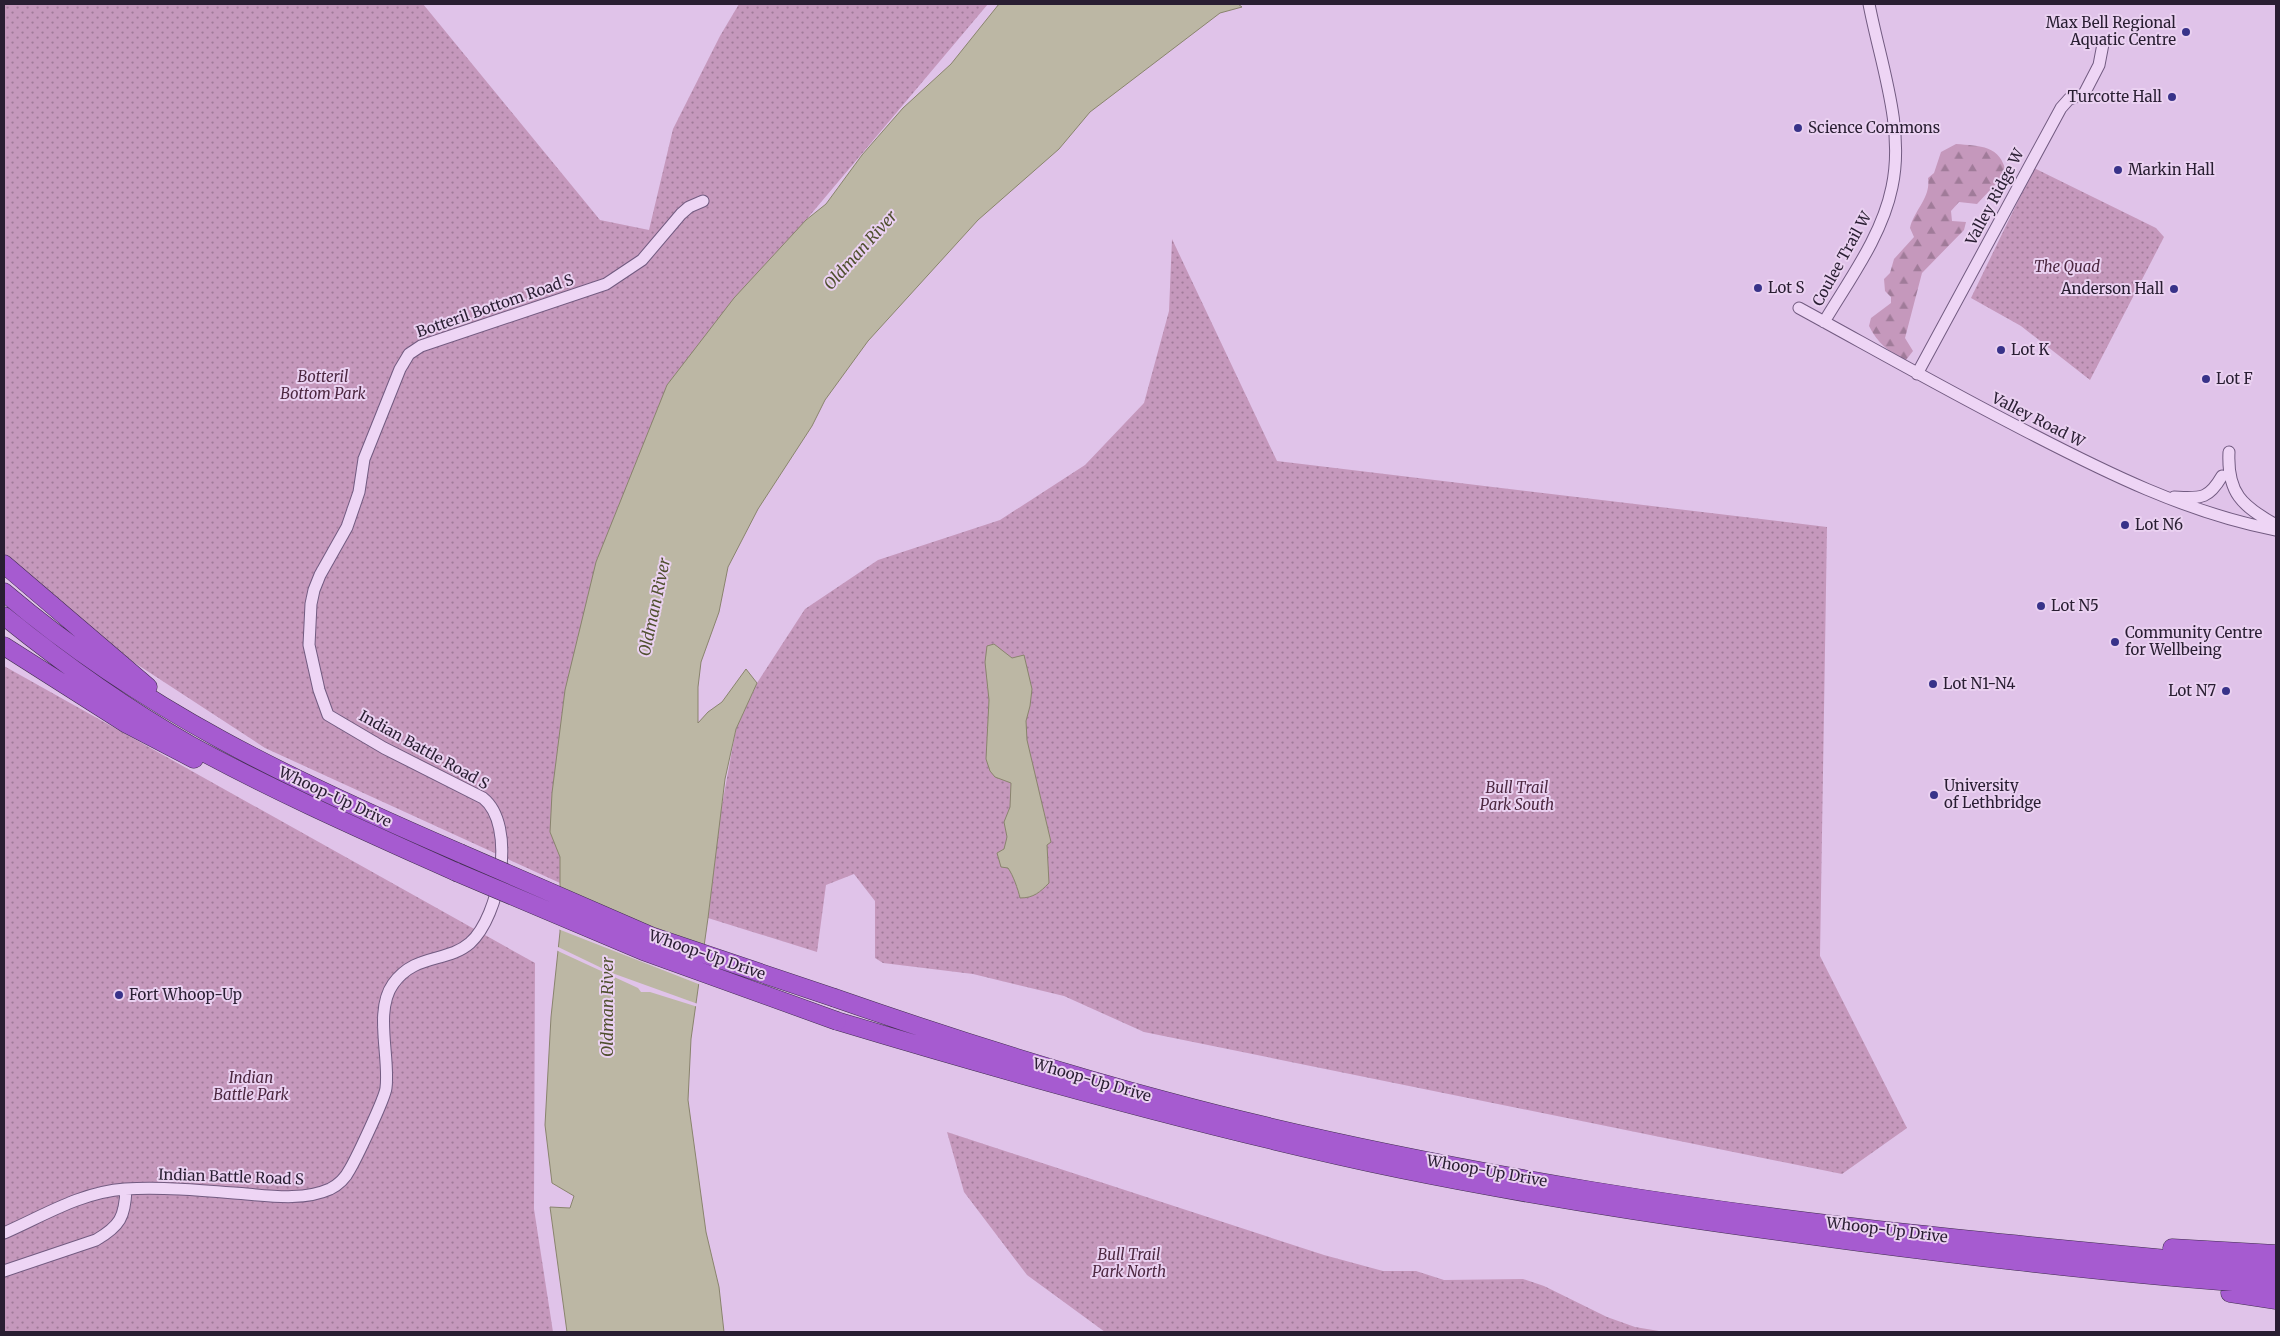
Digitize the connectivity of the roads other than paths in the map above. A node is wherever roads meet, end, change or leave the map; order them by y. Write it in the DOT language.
graph roads {
  1 [pos="1869,4"];
  2 [pos="2103,44"];
  3 [pos="703,201"];
  4 [pos="1799,308"];
  5 [pos="1824,322"];
  6 [pos="1917,374"];
  7 [pos="2229,452"];
  8 [pos="2222,476"];
  9 [pos="2164,496"];
  10 [pos="2276,525"];
  11 [pos="2276,530"];
  12 [pos="4,564"];
  13 [pos="4,592"];
  14 [pos="4,616"];
  15 [pos="4,646"];
  16 [pos="328,716"];
  17 [pos="196,727"];
  18 [pos="456,872"];
  19 [pos="126,1189"];
  20 [pos="4,1233"];
  21 [pos="2006,1244"];
  22 [pos="2276,1254"];
  23 [pos="2276,1269"];
  24 [pos="4,1271"];
  25 [pos="2111,1273"];
  26 [pos="2276,1286"];
  27 [pos="2276,1300"];
  1 -- 5 [label="street, Coulee Trail W"];
  2 -- 6 [label="street, Valley Ridge W"];
  3 -- 16 [label="street, Botteril Bottom Road S"];
  4 -- 5 [label="street, Valley Road W"];
  5 -- 6 [label="street, Valley Road W"];
  6 -- 9 [label="street, Valley Road W"];
  7 -- 10 [label="street"];
  8 -- 9 [label="street"];
  9 -- 11 [label="street, Valley Road W"];
  12 -- 17 [label="highway"];
  13 -- 17 [label="highway, Whoop-Up Drive"];
  14 -- 18 [label="highway, Whoop-Up Drive"];
  15 -- 18 [label="highway"];
  16 -- 19 [label="street, Indian Battle Road S"];
  17 -- 21 [label="highway, Whoop-Up Drive, bridge"];
  18 -- 25 [label="highway, Whoop-Up Drive, bridge"];
  19 -- 20 [label="street, Indian Battle Road S"];
  19 -- 24 [label="street"];
  21 -- 22 [label="highway"];
  21 -- 23 [label="highway, Whoop-Up Drive"];
  25 -- 26 [label="highway, Whoop-Up Drive"];
  25 -- 27 [label="highway"];
}
